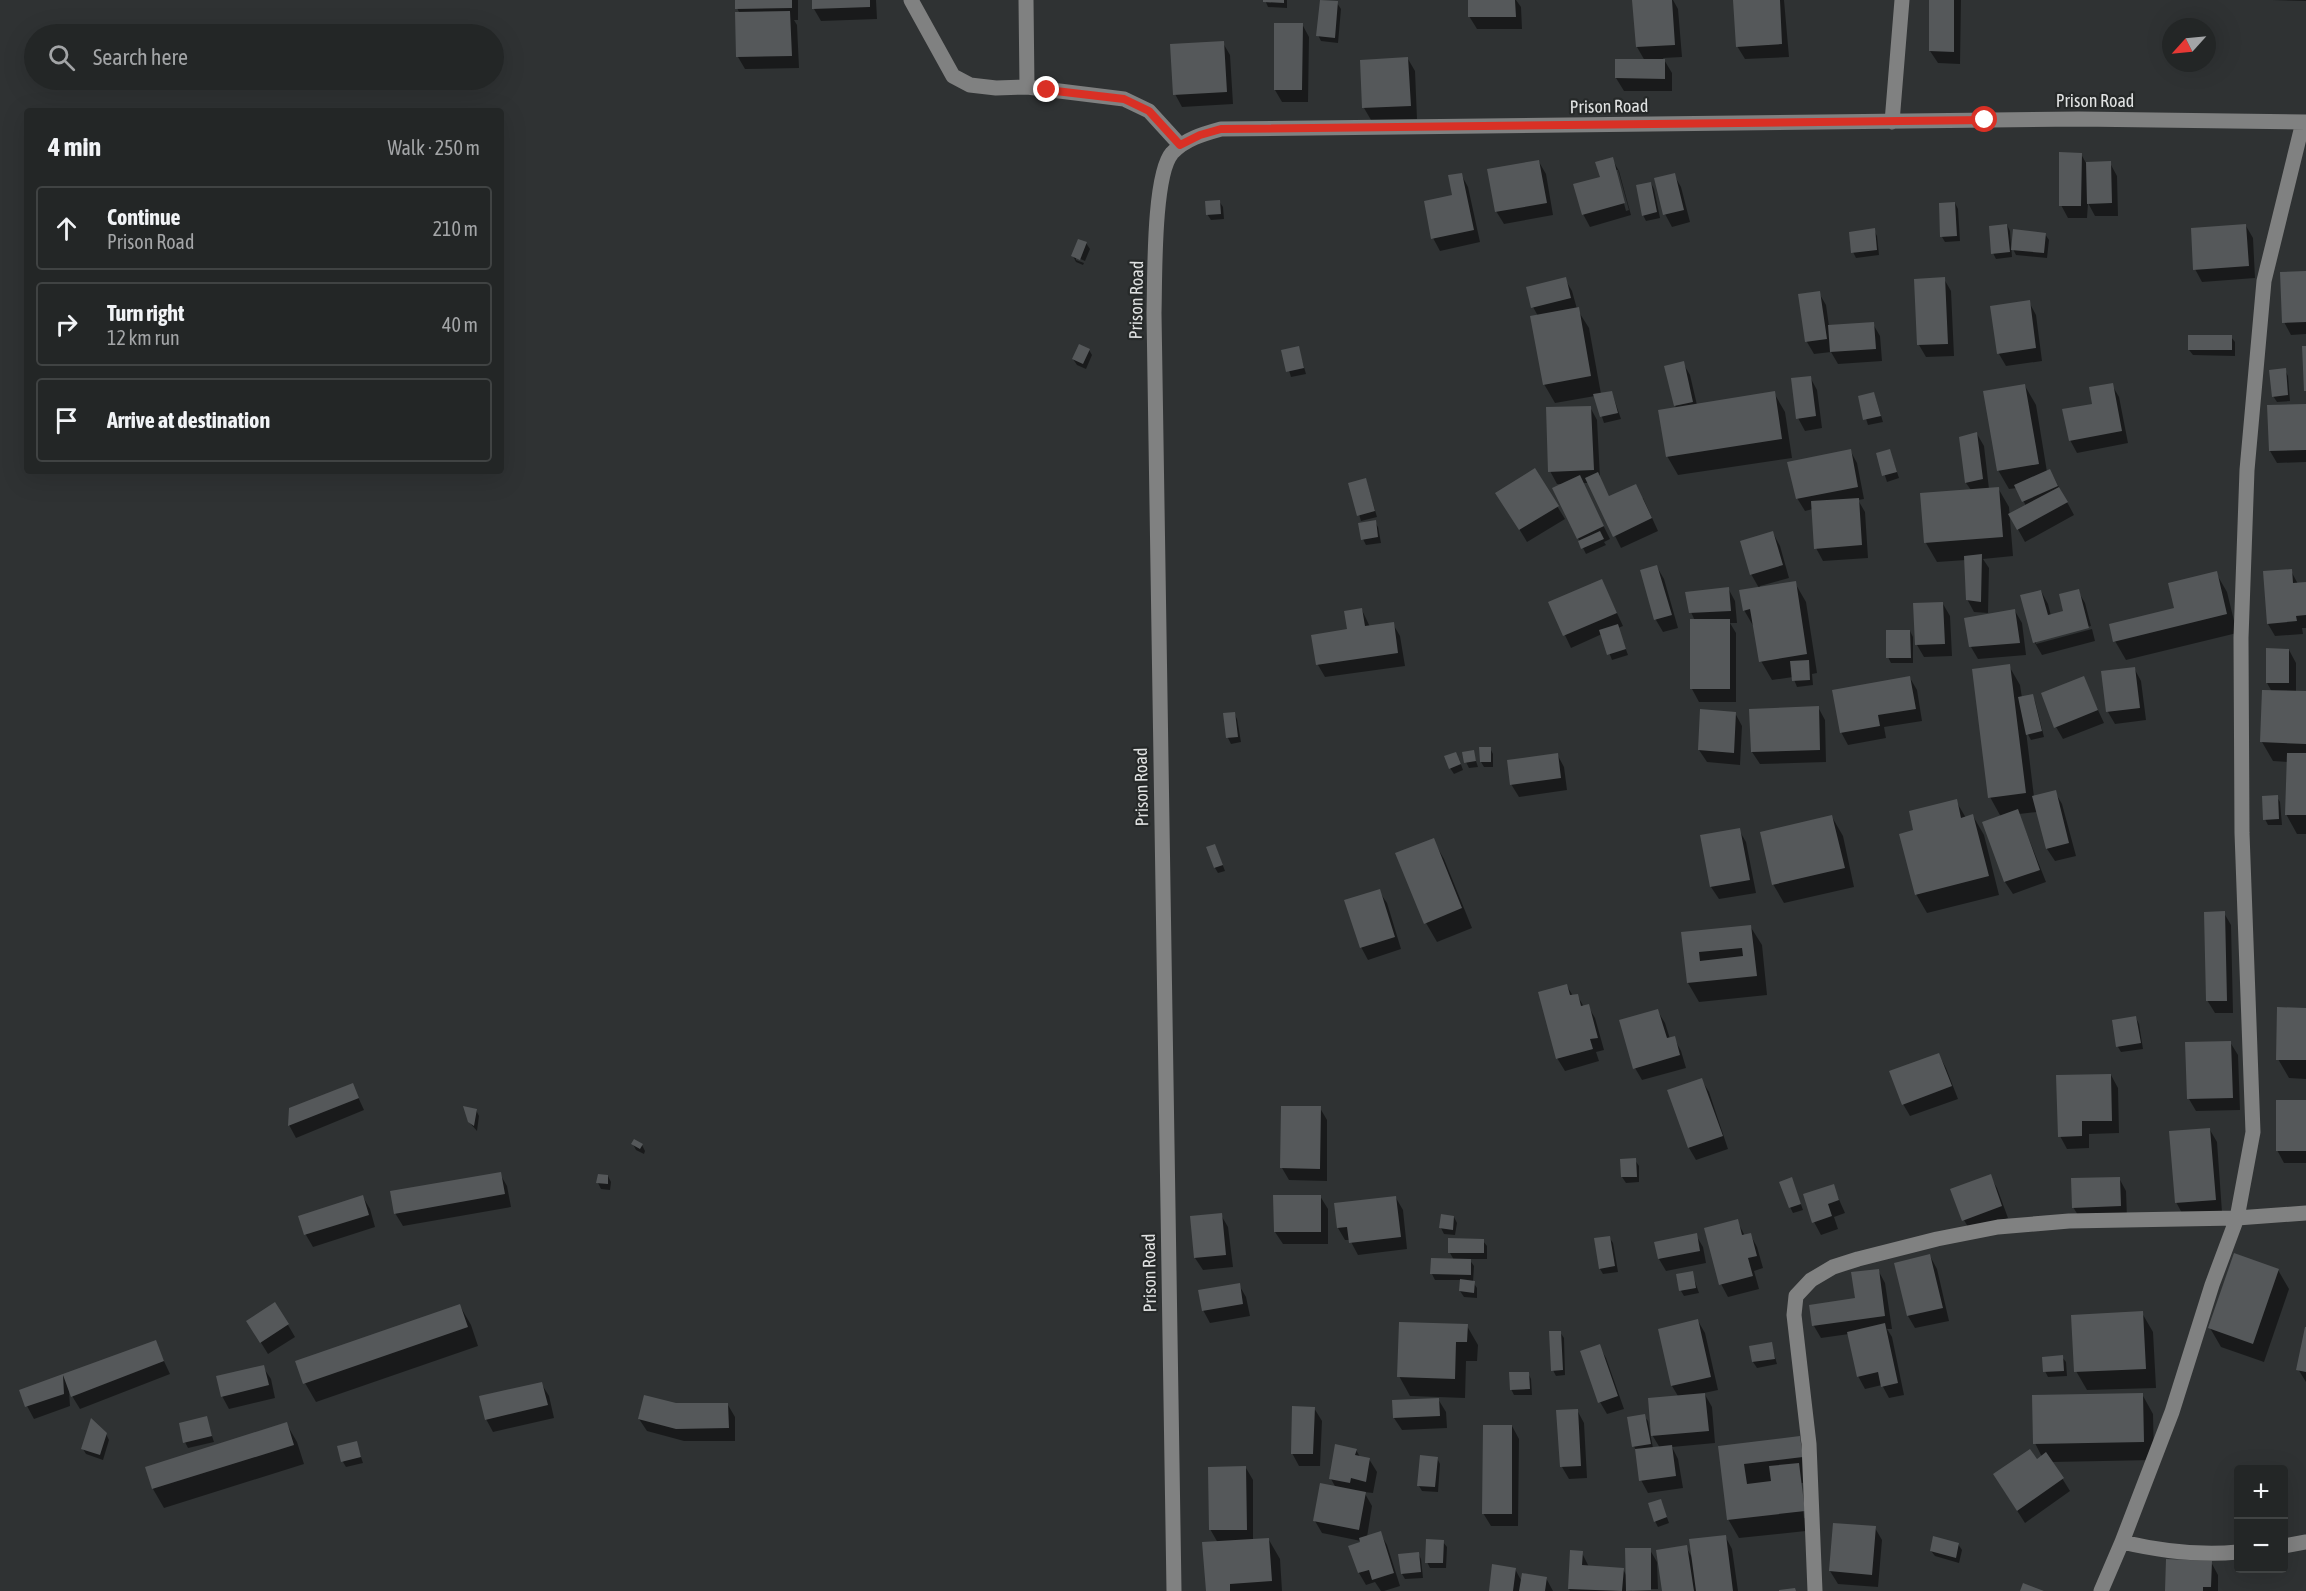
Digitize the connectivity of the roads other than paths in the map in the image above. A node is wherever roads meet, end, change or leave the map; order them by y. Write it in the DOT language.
graph roads {
  1 [pos="911,0"];
  2 [pos="1026,0"];
  3 [pos="1902,0"];
  4 [pos="1027,87"];
  5 [pos="1892,122"];
  6 [pos="2304,122"];
  7 [pos="1180,145"];
  8 [pos="2306,1213"];
  9 [pos="2237,1218"];
  10 [pos="2122,1542"];
  11 [pos="2306,1542"];
  12 [pos="2288,1545"];
  13 [pos="2234,1552"];
  14 [pos="1174,1591"];
  15 [pos="1815,1591"];
  16 [pos="2102,1591"];
  1 -- 4 [label="street"];
  2 -- 4 [label="street"];
  3 -- 5 [label="street"];
  4 -- 7 [label="street"];
  5 -- 6 [label="street, Prison Road"];
  5 -- 7 [label="street, Prison Road"];
  6 -- 9 [label="street"];
  7 -- 14 [label="street, Prison Road"];
  8 -- 9 [label="street"];
  9 -- 10 [label="street"];
  9 -- 15 [label="street"];
  10 -- 13 [label="street"];
  10 -- 16 [label="street"];
  11 -- 12 [label="street"];
}
